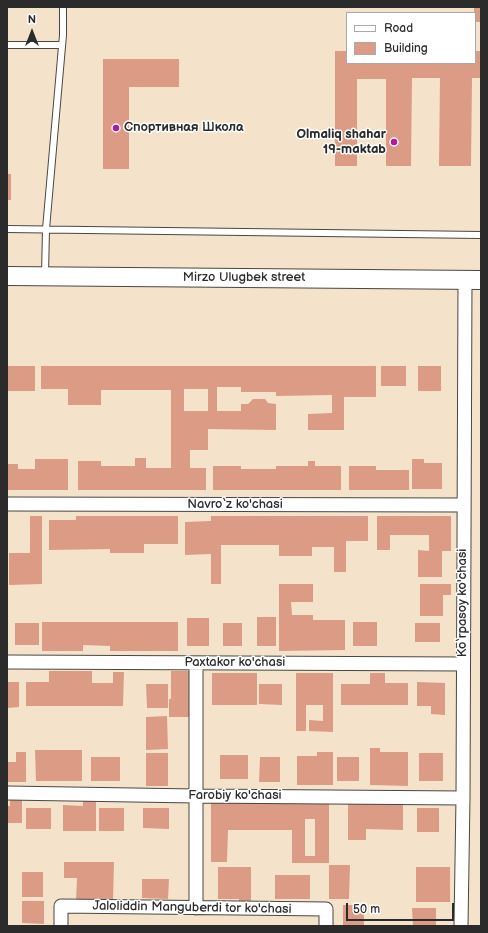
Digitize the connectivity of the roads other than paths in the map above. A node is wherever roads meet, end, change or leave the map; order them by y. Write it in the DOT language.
graph roads {
  1 [pos="63,7"];
  2 [pos="62,44"];
  3 [pos="7,45"];
  4 [pos="7,229"];
  5 [pos="46,229"];
  6 [pos="481,234"];
  7 [pos="7,276"];
  8 [pos="45,276"];
  9 [pos="473,280"];
  10 [pos="7,504"];
  11 [pos="464,505"];
  12 [pos="7,662"];
  13 [pos="196,663"];
  14 [pos="463,664"];
  15 [pos="7,793"];
  16 [pos="196,796"];
  17 [pos="463,798"];
  18 [pos="196,908"];
  19 [pos="60,926"];
  20 [pos="326,926"];
  21 [pos="461,926"];
  1 -- 2 [label="lane"];
  2 -- 3 [label="lane"];
  2 -- 5 [label="lane"];
  4 -- 5 [label="lane"];
  5 -- 6 [label="lane"];
  5 -- 8 [label="lane"];
  7 -- 8 [label="main road, Mirzo Ulugbek street"];
  8 -- 9 [label="main road, Mirzo Ulugbek street"];
  9 -- 11 [label="street, Ko‘rpasoy ko'chasi"];
  10 -- 11 [label="street, Navro‘z ko'chasi"];
  11 -- 14 [label="street, Ko‘rpasoy ko'chasi"];
  12 -- 13 [label="street, Paxtakor ko'chasi"];
  13 -- 14 [label="street, Paxtakor ko'chasi"];
  13 -- 16 [label="street"];
  14 -- 17 [label="street, Ko‘rpasoy ko'chasi"];
  15 -- 16 [label="street, Farobiy ko'chasi"];
  16 -- 17 [label="street, Farobiy ko'chasi"];
  16 -- 18 [label="street"];
  17 -- 21 [label="street, Ko‘rpasoy ko'chasi"];
  18 -- 19 [label="street, Jaloliddin Manguberdi tor ko'chasi"];
  18 -- 20 [label="street, Jaloliddin Manguberdi tor ko'chasi"];
}
